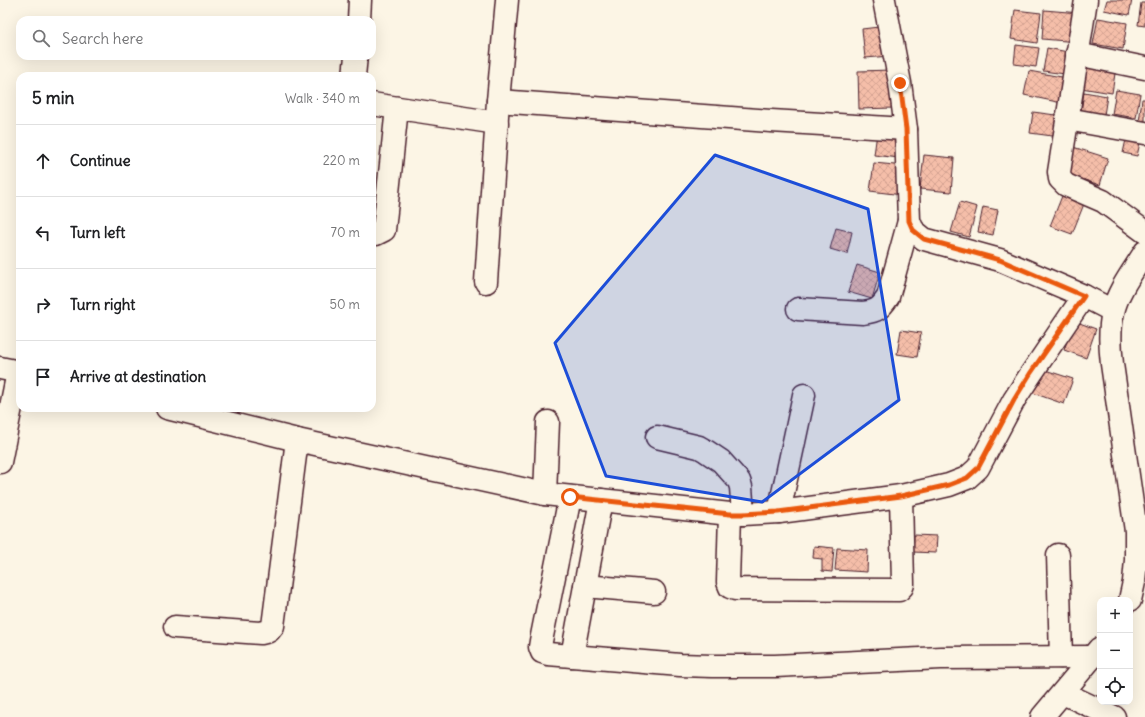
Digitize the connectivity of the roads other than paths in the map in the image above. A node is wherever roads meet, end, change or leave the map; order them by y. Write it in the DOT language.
graph roads {
  1 [pos="360,0"];
  2 [pos="507,0"];
  3 [pos="884,0"];
  4 [pos="1086,0"];
  5 [pos="359,16"];
  6 [pos="1077,54"];
  7 [pos="356,60"];
  8 [pos="1145,68"];
  9 [pos="354,72"];
  10 [pos="498,102"];
  11 [pos="376,105"];
  12 [pos="397,108"];
  13 [pos="1067,119"];
  14 [pos="497,123"];
  15 [pos="906,129"];
  16 [pos="1145,133"];
  17 [pos="909,221"];
  18 [pos="1145,232"];
  19 [pos="376,234"];
  20 [pos="1145,252"];
  21 [pos="486,282"];
  22 [pos="1084,296"];
  23 [pos="798,309"];
  24 [pos="1113,311"];
  25 [pos="13,371"];
  26 [pos="804,395"];
  27 [pos="183,412"];
  28 [pos="548,422"];
  29 [pos="657,437"];
  30 [pos="297,440"];
  31 [pos="0,462"];
  32 [pos="545,494"];
  33 [pos="901,496"];
  34 [pos="570,497"];
  35 [pos="1138,498"];
  36 [pos="602,500"];
  37 [pos="778,512"];
  38 [pos="736,514"];
  39 [pos="1058,555"];
  40 [pos="585,586"];
  41 [pos="654,592"];
  42 [pos="1131,597"];
  43 [pos="175,627"];
  44 [pos="1096,653"];
  45 [pos="572,656"];
  46 [pos="1061,657"];
  47 [pos="1063,692"];
  48 [pos="1042,717"];
  49 [pos="1114,717"];
  1 -- 5 [label="street"];
  2 -- 10 [label="street"];
  3 -- 15 [label="street"];
  4 -- 6 [label="street"];
  6 -- 8 [label="street"];
  6 -- 13 [label="street"];
  7 -- 9 [label="street"];
  10 -- 14 [label="street"];
  10 -- 15 [label="street"];
  11 -- 12 [label="street"];
  12 -- 14 [label="street"];
  12 -- 19 [label="street"];
  13 -- 16 [label="street"];
  13 -- 18 [label="street"];
  14 -- 21 [label="street"];
  15 -- 17 [label="street"];
  17 -- 22 [label="street"];
  17 -- 23 [label="street"];
  20 -- 24 [label="street"];
  22 -- 24 [label="street"];
  22 -- 33 [label="street"];
  24 -- 35 [label="street"];
  25 -- 31 [label="street"];
  26 -- 37 [label="street"];
  27 -- 30 [label="street"];
  28 -- 32 [label="street"];
  29 -- 38 [label="street"];
  30 -- 32 [label="street"];
  30 -- 43 [label="street"];
  32 -- 34 [label="street"];
  33 -- 37 [label="street"];
  33 -- 38 [label="street"];
  34 -- 36 [label="street"];
  34 -- 45 [label="street"];
  35 -- 42 [label="street"];
  36 -- 38 [label="street"];
  36 -- 40 [label="street"];
  37 -- 38 [label="street"];
  39 -- 46 [label="street"];
  40 -- 41 [label="street"];
  40 -- 45 [label="street"];
  44 -- 46 [label="street"];
  44 -- 47 [label="street"];
  45 -- 46 [label="street"];
  47 -- 48 [label="street"];
  47 -- 49 [label="street"];
}
